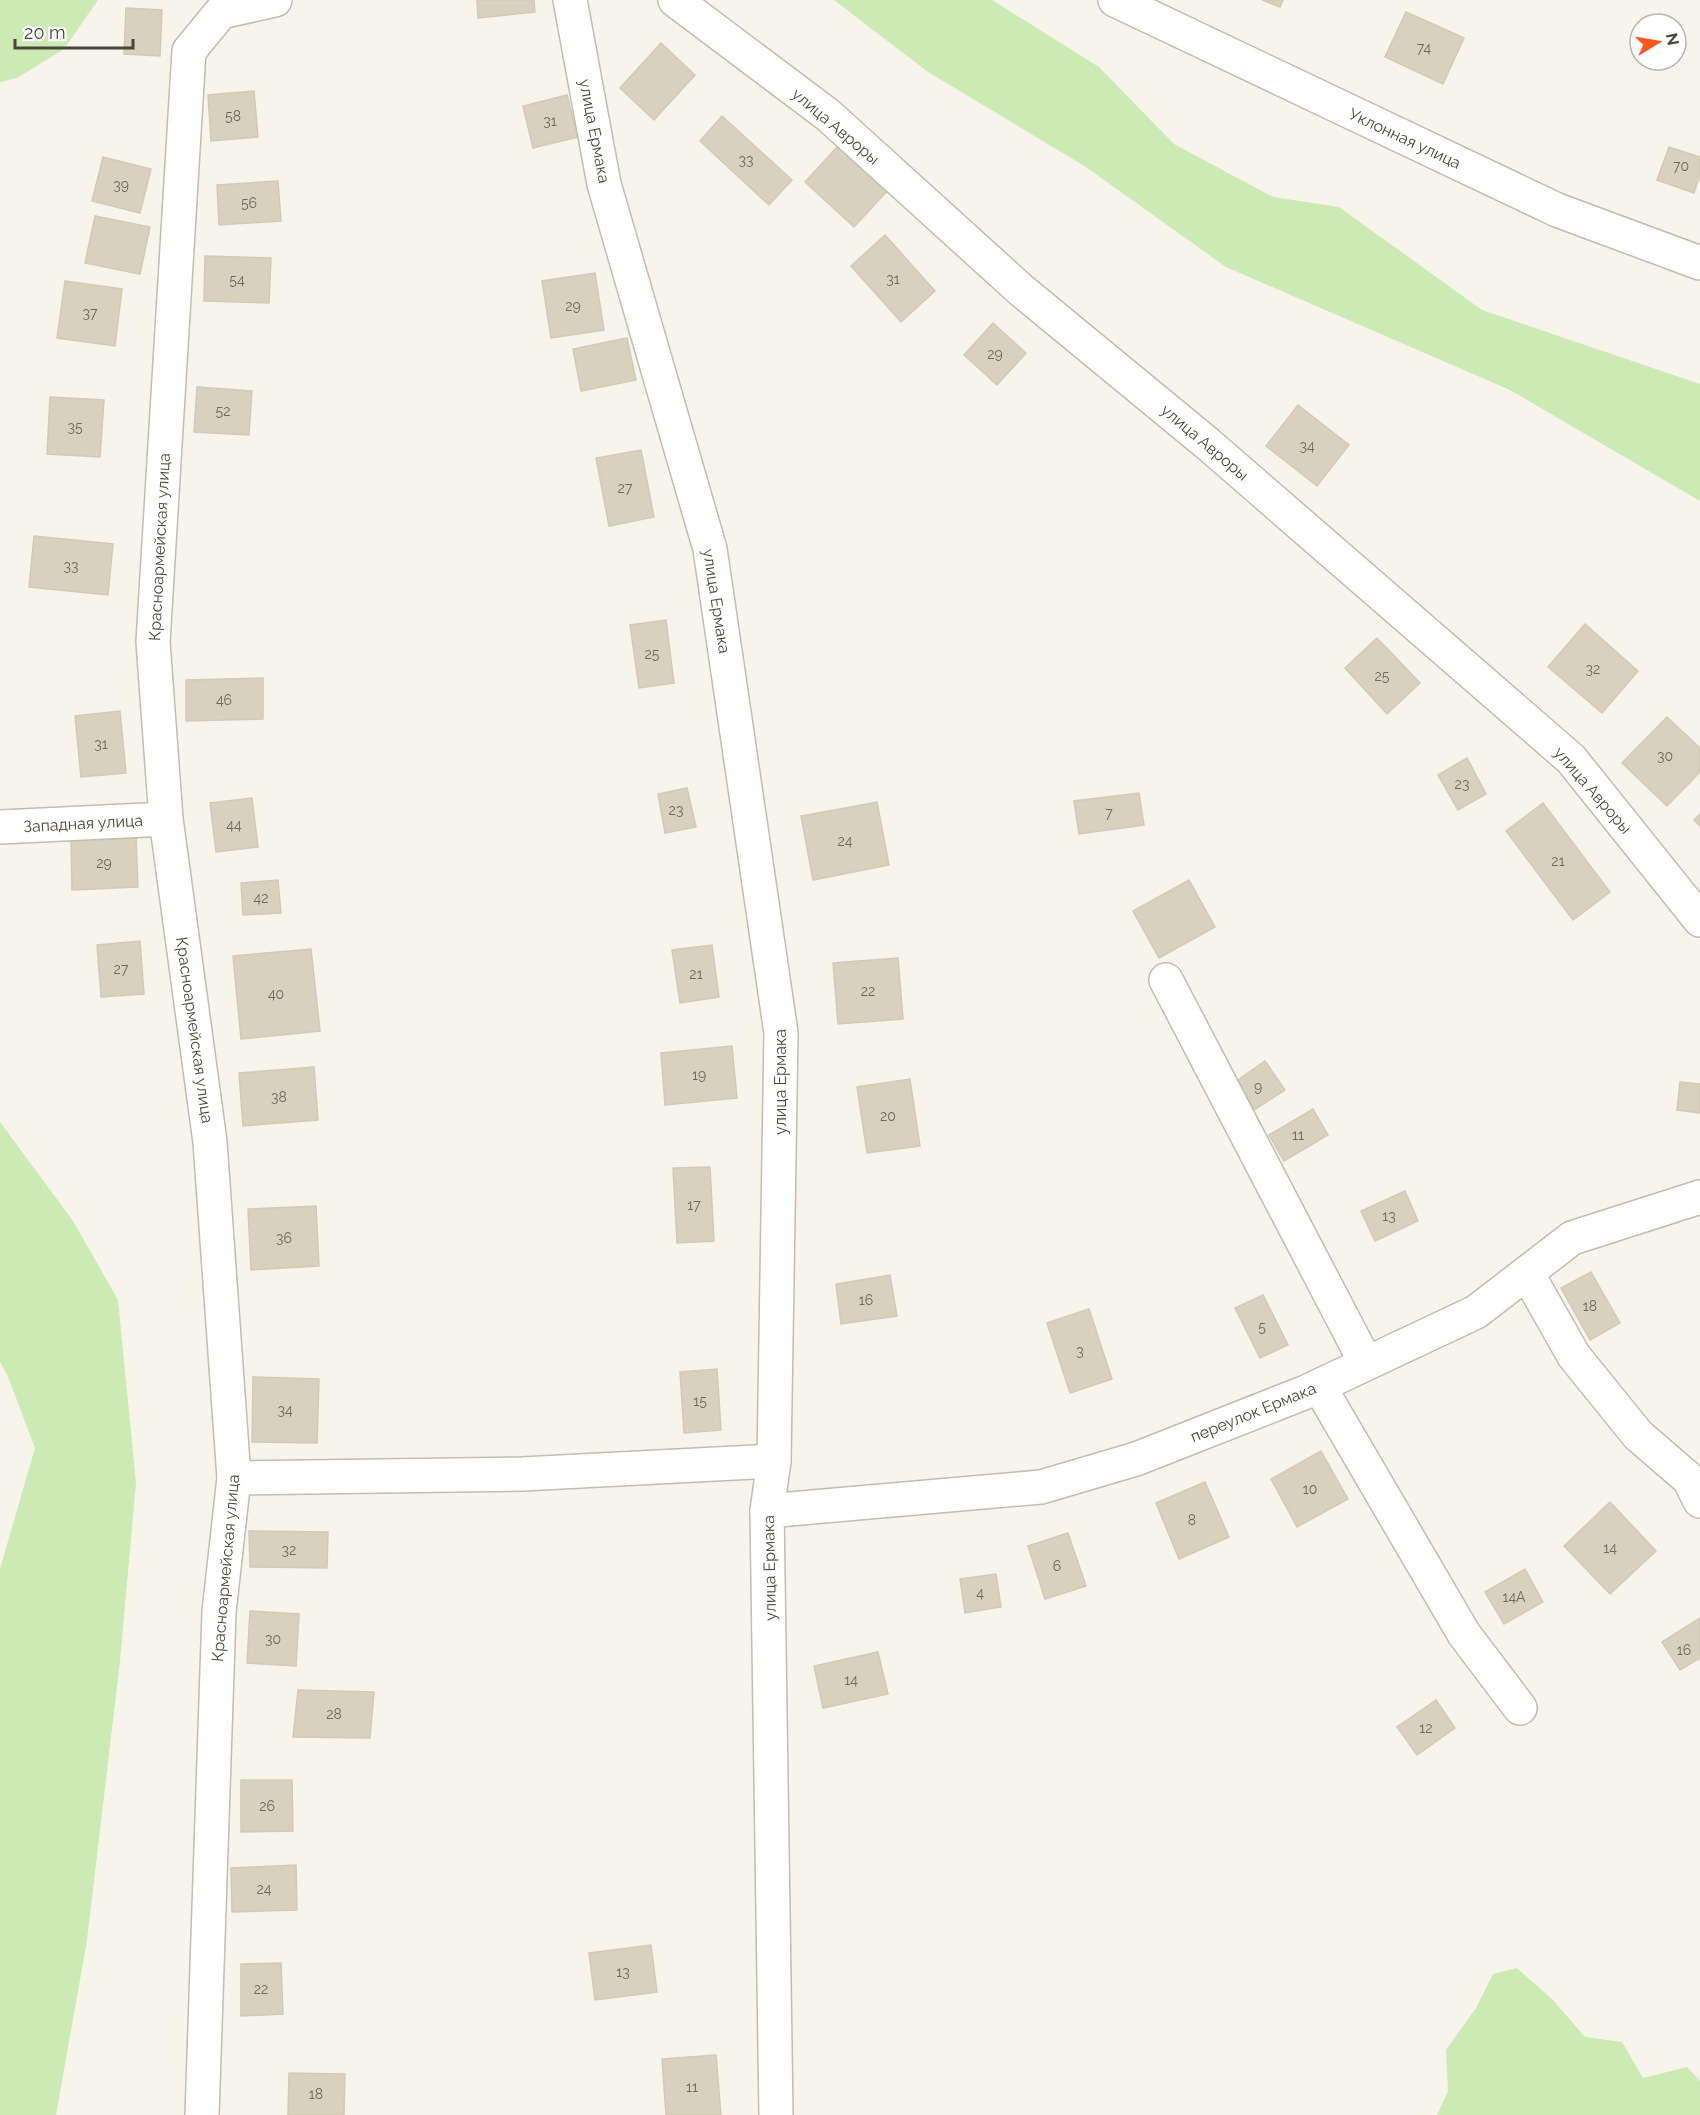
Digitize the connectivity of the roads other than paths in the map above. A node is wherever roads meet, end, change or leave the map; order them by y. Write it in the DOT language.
graph roads {
  1 [pos="275,0"];
  2 [pos="570,0"];
  3 [pos="675,0"];
  4 [pos="1115,0"];
  5 [pos="1700,263"];
  6 [pos="166,819"];
  7 [pos="0,827"];
  8 [pos="1700,920"];
  9 [pos="1166,980"];
  10 [pos="1700,1197"];
  11 [pos="1527,1273"];
  12 [pos="1366,1363"];
  13 [pos="1319,1386"];
  14 [pos="774,1461"];
  15 [pos="234,1478"];
  16 [pos="1700,1502"];
  17 [pos="767,1511"];
  18 [pos="1520,1708"];
  19 [pos="202,2115"];
  20 [pos="776,2115"];
  1 -- 6 [label="street, Красноармейская улица"];
  2 -- 14 [label="street, улица Ермака"];
  3 -- 8 [label="street, улица Авроры"];
  4 -- 5 [label="street, Уклонная улица"];
  6 -- 7 [label="street, Западная улица"];
  6 -- 15 [label="street, Красноармейская улица"];
  9 -- 12 [label="street"];
  10 -- 11 [label="street, переулок Ермака"];
  11 -- 12 [label="street, переулок Ермака"];
  11 -- 16 [label="street"];
  12 -- 13 [label="street, переулок Ермака"];
  13 -- 17 [label="street, переулок Ермака"];
  13 -- 18 [label="street"];
  14 -- 15 [label="street"];
  14 -- 17 [label="street, улица Ермака"];
  15 -- 19 [label="street, Красноармейская улица"];
  17 -- 20 [label="street, улица Ермака"];
}
